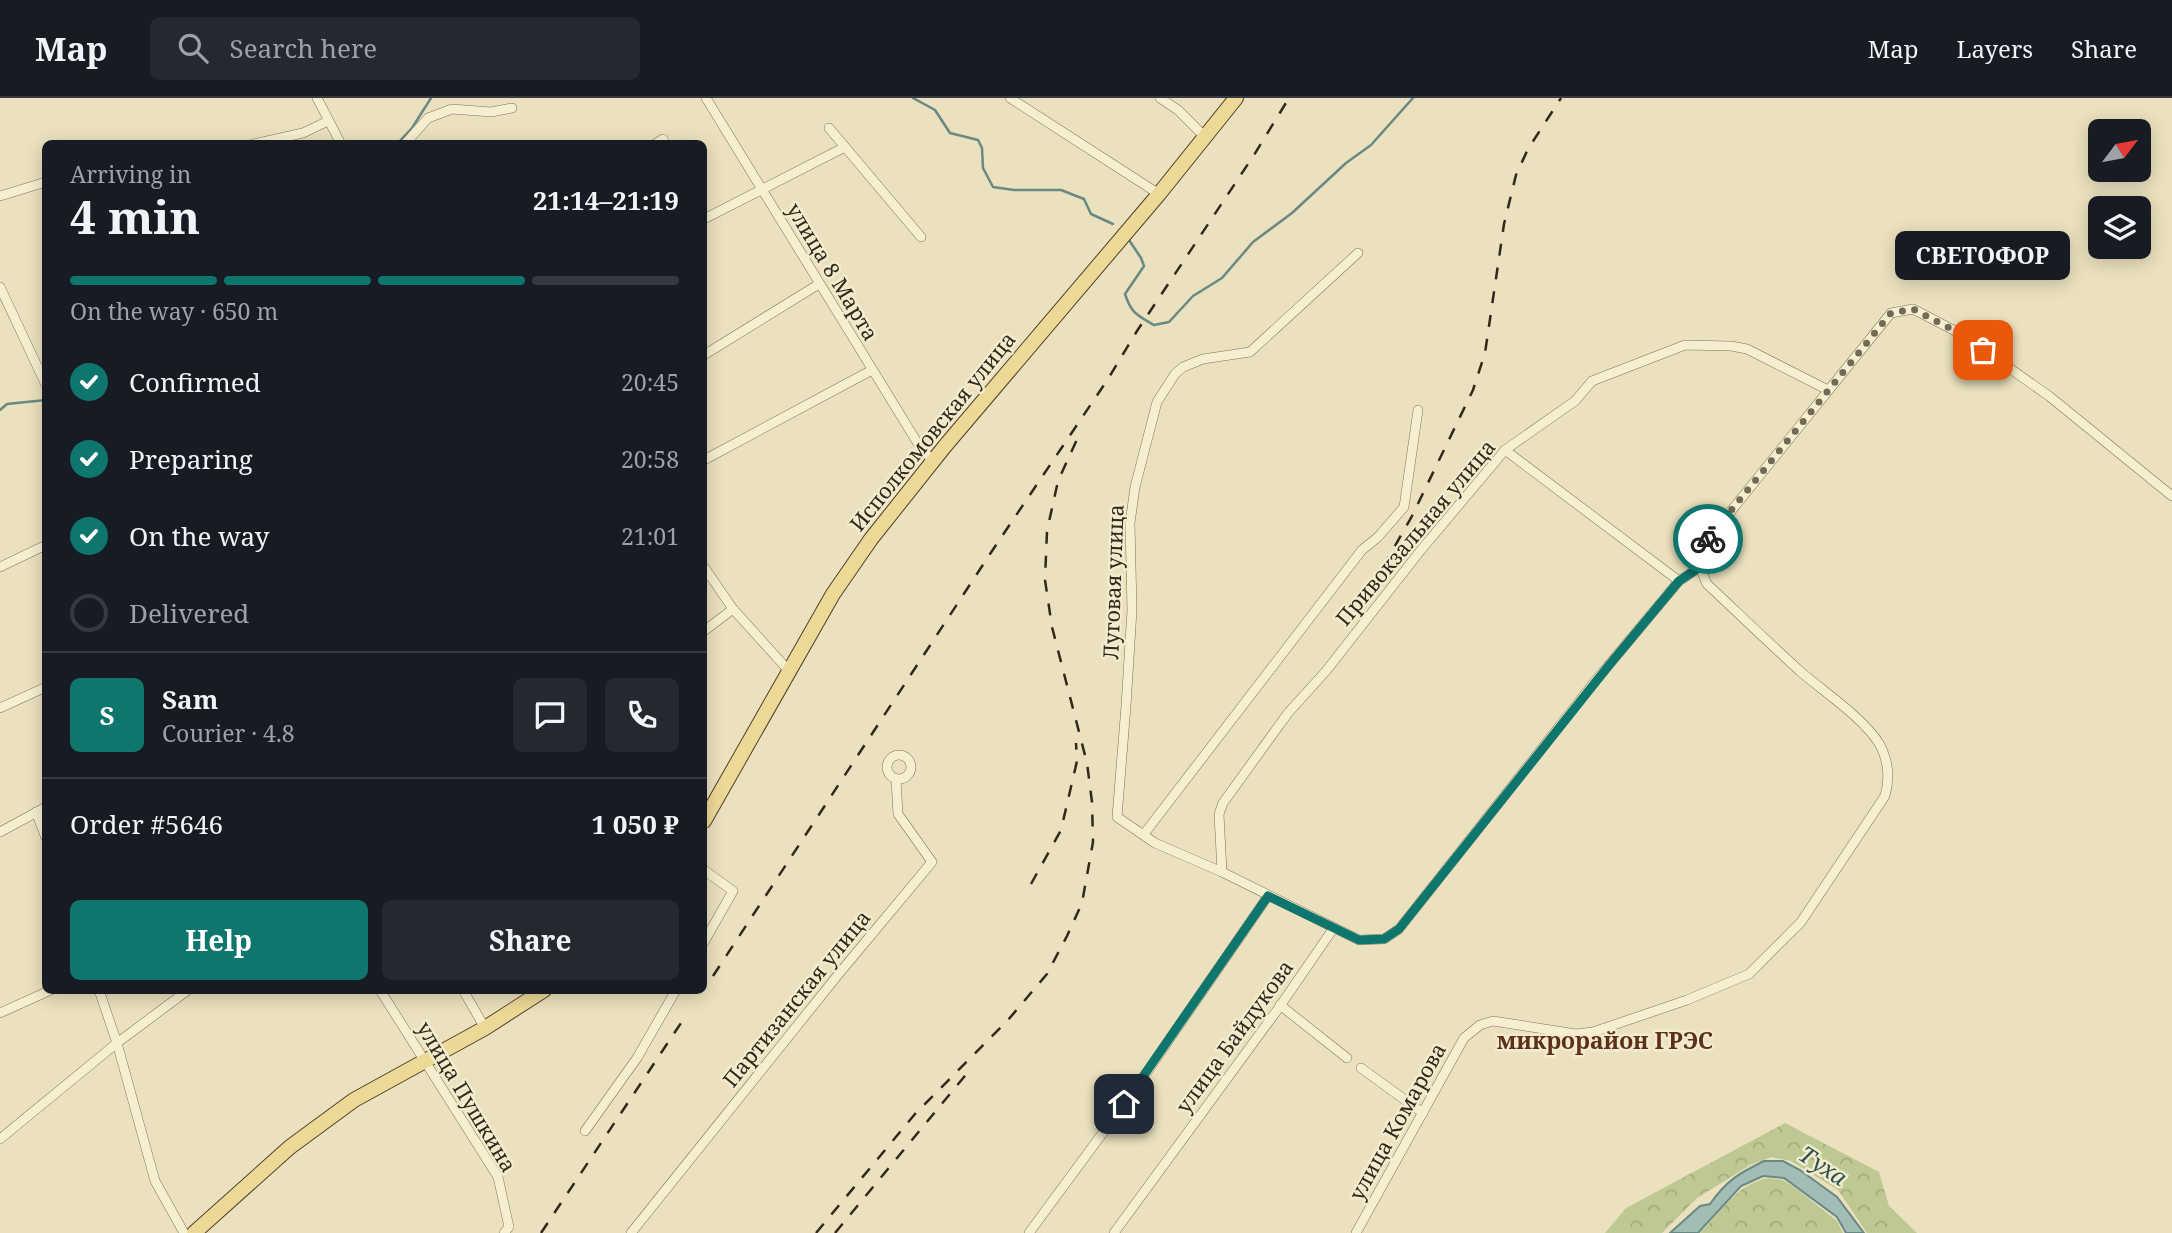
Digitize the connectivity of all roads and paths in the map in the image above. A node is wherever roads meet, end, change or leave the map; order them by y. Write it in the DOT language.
graph roads {
  1 [pos="317,98"];
  2 [pos="706,98"];
  3 [pos="1010,98"];
  4 [pos="1160,98"];
  5 [pos="1236,98"];
  6 [pos="512,108"];
  7 [pos="328,121"];
  8 [pos="829,128"];
  9 [pos="1206,138"];
  10 [pos="273,140"];
  11 [pos="339,140"];
  12 [pos="409,140"];
  13 [pos="845,147"];
  14 [pos="42,183"];
  15 [pos="761,189"];
  16 [pos="1158,194"];
  17 [pos="0,197"];
  18 [pos="707,217"];
  19 [pos="921,237"];
  20 [pos="1358,253"];
  21 [pos="819,284"];
  22 [pos="1,291"];
  23 [pos="707,353"];
  24 [pos="872,370"];
  25 [pos="42,377"];
  26 [pos="1828,390"];
  27 [pos="1419,410"];
  28 [pos="1505,450"];
  29 [pos="707,458"];
  30 [pos="933,461"];
  31 [pos="2172,496"];
  32 [pos="42,547"];
  33 [pos="0,567"];
  34 [pos="1700,567"];
  35 [pos="707,571"];
  36 [pos="1679,581"];
  37 [pos="733,608"];
  38 [pos="707,629"];
  39 [pos="789,671"];
  40 [pos="42,689"];
  41 [pos="0,708"];
  42 [pos="897,779"];
  43 [pos="41,810"];
  44 [pos="707,816"];
  45 [pos="0,831"];
  46 [pos="1144,834"];
  47 [pos="707,872"];
  48 [pos="1222,872"];
  49 [pos="1268,896"];
  50 [pos="1334,929"];
  51 [pos="707,937"];
  52 [pos="42,994"];
  53 [pos="100,994"];
  54 [pos="183,994"];
  55 [pos="382,994"];
  56 [pos="465,994"];
  57 [pos="538,994"];
  58 [pos="674,994"];
  59 [pos="1280,1005"];
  60 [pos="0,1013"];
  61 [pos="485,1028"];
  62 [pos="117,1043"];
  63 [pos="1347,1058"];
  64 [pos="425,1062"];
  65 [pos="1361,1068"];
  66 [pos="1423,1112"];
  67 [pos="585,1131"];
  68 [pos="0,1139"];
  69 [pos="506,1230"];
  70 [pos="184,1233"];
  71 [pos="194,1233"];
  72 [pos="631,1233"];
  73 [pos="1030,1233"];
  74 [pos="1114,1233"];
  75 [pos="1356,1233"];
  1 -- 7 [label="street"];
  2 -- 15 [label="street, улица 8 Марта"];
  3 -- 16 [label="street"];
  4 -- 9 [label="street"];
  5 -- 9 [label="main road, Исполкомовская улица"];
  6 -- 12 [label="street"];
  7 -- 10 [label="street"];
  7 -- 11 [label="street"];
  8 -- 13 [label="street"];
  9 -- 16 [label="main road, Исполкомовская улица"];
  13 -- 15 [label="street"];
  13 -- 19 [label="street"];
  14 -- 17 [label="street"];
  15 -- 18 [label="street"];
  15 -- 21 [label="street, улица 8 Марта"];
  16 -- 30 [label="main road, Исполкомовская улица"];
  20 -- 46 [label="street, Луговая улица"];
  21 -- 23 [label="street"];
  21 -- 24 [label="street, улица 8 Марта"];
  22 -- 25 [label="street"];
  24 -- 29 [label="street"];
  24 -- 30 [label="street, улица 8 Марта"];
  26 -- 28 [label="street, Привокзальная улица"];
  26 -- 31 [label="street"];
  26 -- 34 [label="street"];
  27 -- 46 [label="street, Привокзальная улица"];
  28 -- 36 [label="street"];
  28 -- 48 [label="street, Привокзальная улица"];
  30 -- 39 [label="main road, Исполкомовская улица"];
  32 -- 33 [label="street"];
  34 -- 36 [label="street"];
  34 -- 66 [label="street, улица Комарова"];
  35 -- 37 [label="street"];
  36 -- 50 [label="street"];
  37 -- 38 [label="street"];
  37 -- 39 [label="street"];
  39 -- 44 [label="main road, Исполкомовская улица"];
  40 -- 41 [label="street"];
  42 -- 72 [label="street, Партизанская улица"];
  43 -- 45 [label="street"];
  46 -- 48 [label="street"];
  47 -- 51 [label="street"];
  48 -- 49 [label="street"];
  49 -- 50 [label="street"];
  49 -- 73 [label="street"];
  50 -- 59 [label="street, улица Байдукова"];
  52 -- 60 [label="street"];
  53 -- 62 [label="street"];
  54 -- 62 [label="street"];
  55 -- 64 [label="street, улица Пушкина"];
  56 -- 61 [label="street"];
  57 -- 61 [label="main road"];
  58 -- 67 [label="street"];
  59 -- 63 [label="street"];
  59 -- 74 [label="street, улица Байдукова"];
  61 -- 64 [label="main road"];
  62 -- 68 [label="street"];
  62 -- 70 [label="street"];
  64 -- 69 [label="street, улица Пушкина"];
  64 -- 71 [label="main road"];
  65 -- 66 [label="street"];
  66 -- 75 [label="street, улица Комарова"];
}
